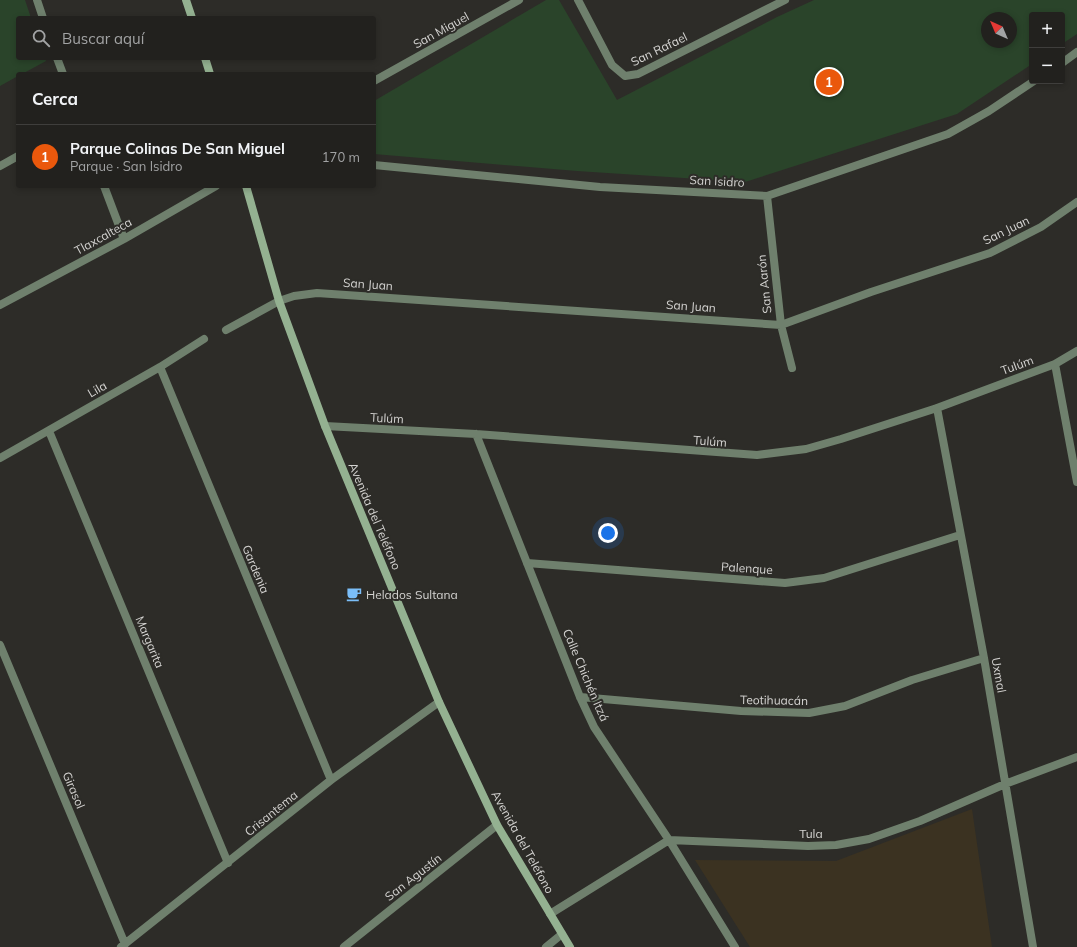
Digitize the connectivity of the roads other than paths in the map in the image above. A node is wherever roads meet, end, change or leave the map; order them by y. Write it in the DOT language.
graph roads {
  1 [pos="37,0"];
  2 [pos="186,0"];
  3 [pos="519,0"];
  4 [pos="578,0"];
  5 [pos="785,0"];
  6 [pos="43,16"];
  7 [pos="191,16"];
  8 [pos="1077,52"];
  9 [pos="58,60"];
  10 [pos="206,60"];
  11 [pos="1065,61"];
  12 [pos="62,72"];
  13 [pos="209,72"];
  14 [pos="376,80"];
  15 [pos="1030,84"];
  16 [pos="16,157"];
  17 [pos="376,165"];
  18 [pos="0,166"];
  19 [pos="105,188"];
  20 [pos="213,188"];
  21 [pos="247,188"];
  22 [pos="767,196"];
  23 [pos="1077,202"];
  24 [pos="124,239"];
  25 [pos="280,301"];
  26 [pos="0,305"];
  27 [pos="781,325"];
  28 [pos="226,330"];
  29 [pos="204,339"];
  30 [pos="1077,351"];
  31 [pos="1055,364"];
  32 [pos="160,367"];
  33 [pos="792,368"];
  34 [pos="938,408"];
  35 [pos="325,426"];
  36 [pos="49,431"];
  37 [pos="476,434"];
  38 [pos="0,458"];
  39 [pos="1077,482"];
  40 [pos="960,535"];
  41 [pos="527,563"];
  42 [pos="0,645"];
  43 [pos="984,658"];
  44 [pos="580,697"];
  45 [pos="439,702"];
  46 [pos="1077,757"];
  47 [pos="331,780"];
  48 [pos="1005,784"];
  49 [pos="498,825"];
  50 [pos="668,840"];
  51 [pos="228,863"];
  52 [pos="550,914"];
  53 [pos="562,934"];
  54 [pos="123,945"];
  55 [pos="344,947"];
  56 [pos="546,947"];
  57 [pos="570,947"];
  58 [pos="735,947"];
  59 [pos="1033,947"];
  1 -- 6 [label="street"];
  2 -- 7 [label="street"];
  3 -- 14 [label="street, San Miguel"];
  4 -- 5 [label="street, San Rafael"];
  8 -- 11 [label="street"];
  9 -- 12 [label="street"];
  10 -- 13 [label="street"];
  15 -- 22 [label="street, San Isidro"];
  16 -- 18 [label="street"];
  17 -- 22 [label="street, San Isidro"];
  19 -- 24 [label="street"];
  20 -- 24 [label="street, Tlaxcalteca"];
  21 -- 25 [label="street, Avenida del Teléfono"];
  22 -- 27 [label="street, San Aarón"];
  23 -- 27 [label="street, San Juan"];
  24 -- 26 [label="street, Tlaxcalteca"];
  25 -- 27 [label="street, San Juan"];
  25 -- 28 [label="street"];
  25 -- 35 [label="street, Avenida del Teléfono"];
  27 -- 33 [label="street, San Aarón"];
  29 -- 32 [label="street, Lila"];
  30 -- 31 [label="street, Tulúm"];
  31 -- 34 [label="street, Tulúm"];
  31 -- 39 [label="street"];
  32 -- 36 [label="street, Lila"];
  32 -- 47 [label="street, Gardenia"];
  34 -- 37 [label="street, Tulúm"];
  34 -- 40 [label="street, Uxmal"];
  35 -- 37 [label="street, Tulúm"];
  35 -- 45 [label="street, Avenida del Teléfono"];
  36 -- 38 [label="street, Lila"];
  36 -- 51 [label="street, Margarita"];
  37 -- 41 [label="street, Calle Chichén Itzá"];
  40 -- 41 [label="street, Palenque"];
  40 -- 43 [label="street, Uxmal"];
  41 -- 44 [label="street, Calle Chichén Itzá"];
  42 -- 54 [label="street, Girasol"];
  43 -- 44 [label="street, Teotihuacán"];
  43 -- 48 [label="street, Uxmal"];
  44 -- 50 [label="street, Calle Chichén Itzá"];
  45 -- 47 [label="street, Crisantema"];
  45 -- 49 [label="street, Avenida del Teléfono"];
  46 -- 48 [label="street, Tula"];
  47 -- 51 [label="street, Crisantema"];
  48 -- 50 [label="street, Tula"];
  48 -- 59 [label="street, Uxmal"];
  49 -- 52 [label="street, Avenida del Teléfono"];
  49 -- 55 [label="street, San Agustín"];
  50 -- 52 [label="street"];
  50 -- 58 [label="street, Calle Chichén Itzá"];
  51 -- 54 [label="street, Crisantema"];
  52 -- 53 [label="street, Avenida del Teléfono"];
  53 -- 56 [label="street"];
  53 -- 57 [label="street, Avenida del Teléfono"];
}
